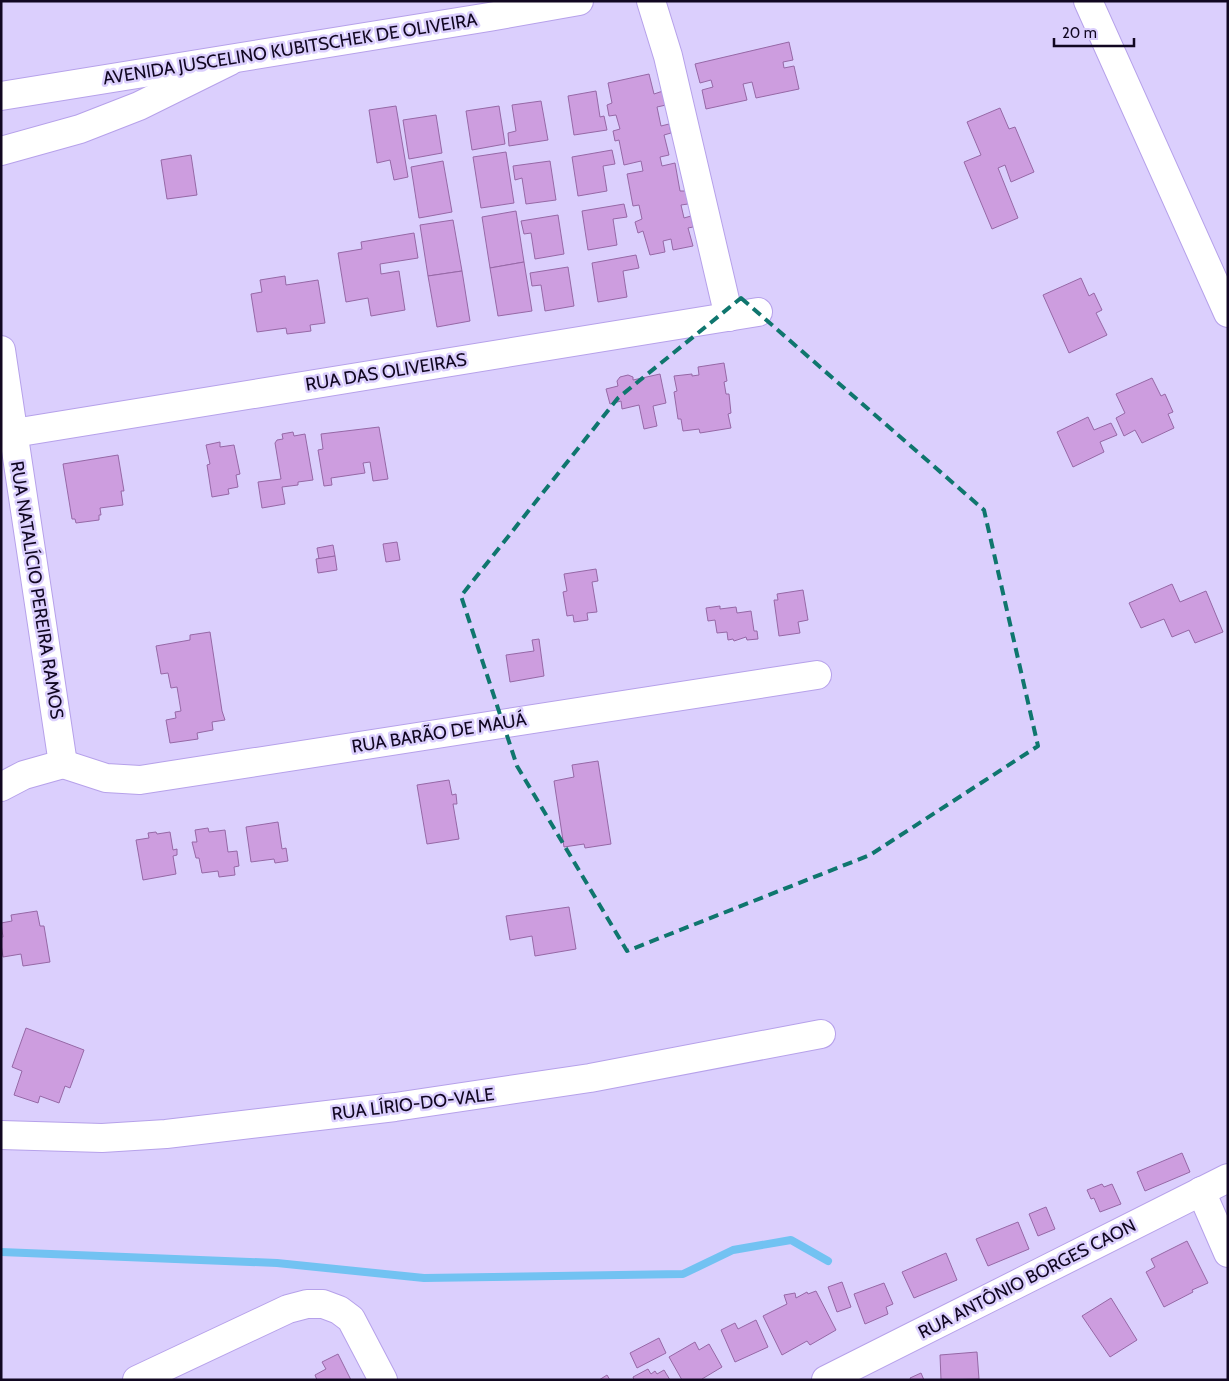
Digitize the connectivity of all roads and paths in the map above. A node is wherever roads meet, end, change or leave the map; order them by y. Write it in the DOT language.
graph roads {
  1 [pos="579,1"];
  2 [pos="651,1"];
  3 [pos="1088,1"];
  4 [pos="237,58"];
  5 [pos="1,96"];
  6 [pos="1,151"];
  7 [pos="758,312"];
  8 [pos="1228,313"];
  9 [pos="729,316"];
  10 [pos="1,350"];
  11 [pos="14,433"];
  12 [pos="817,675"];
  13 [pos="63,764"];
  14 [pos="1,787"];
  15 [pos="821,1034"];
  16 [pos="1,1135"];
  17 [pos="1228,1178"];
  18 [pos="1201,1191"];
  19 [pos="1228,1253"];
  20 [pos="137,1380"];
  21 [pos="383,1380"];
  22 [pos="826,1380"];
  1 -- 4 [label="street, AVENIDA JUSCELINO KUBITSCHEK DE OLIVEIRA"];
  2 -- 9 [label="street"];
  3 -- 8 [label="street"];
  4 -- 5 [label="street, AVENIDA JUSCELINO KUBITSCHEK DE OLIVEIRA"];
  4 -- 6 [label="street"];
  7 -- 9 [label="street, RUA DAS OLIVEIRAS"];
  9 -- 11 [label="street, RUA DAS OLIVEIRAS"];
  10 -- 11 [label="street, RUA NATALÍCIO PEREIRA RAMOS"];
  11 -- 13 [label="street, RUA NATALÍCIO PEREIRA RAMOS"];
  12 -- 13 [label="street, RUA BARÃO DE MAUÁ"];
  13 -- 14 [label="street"];
  15 -- 16 [label="street, RUA LÍRIO-DO-VALE"];
  17 -- 18 [label="street, RUA ANTÔNIO BORGES CAON"];
  18 -- 19 [label="street"];
  18 -- 22 [label="street, RUA ANTÔNIO BORGES CAON"];
  20 -- 21 [label="street"];
}
